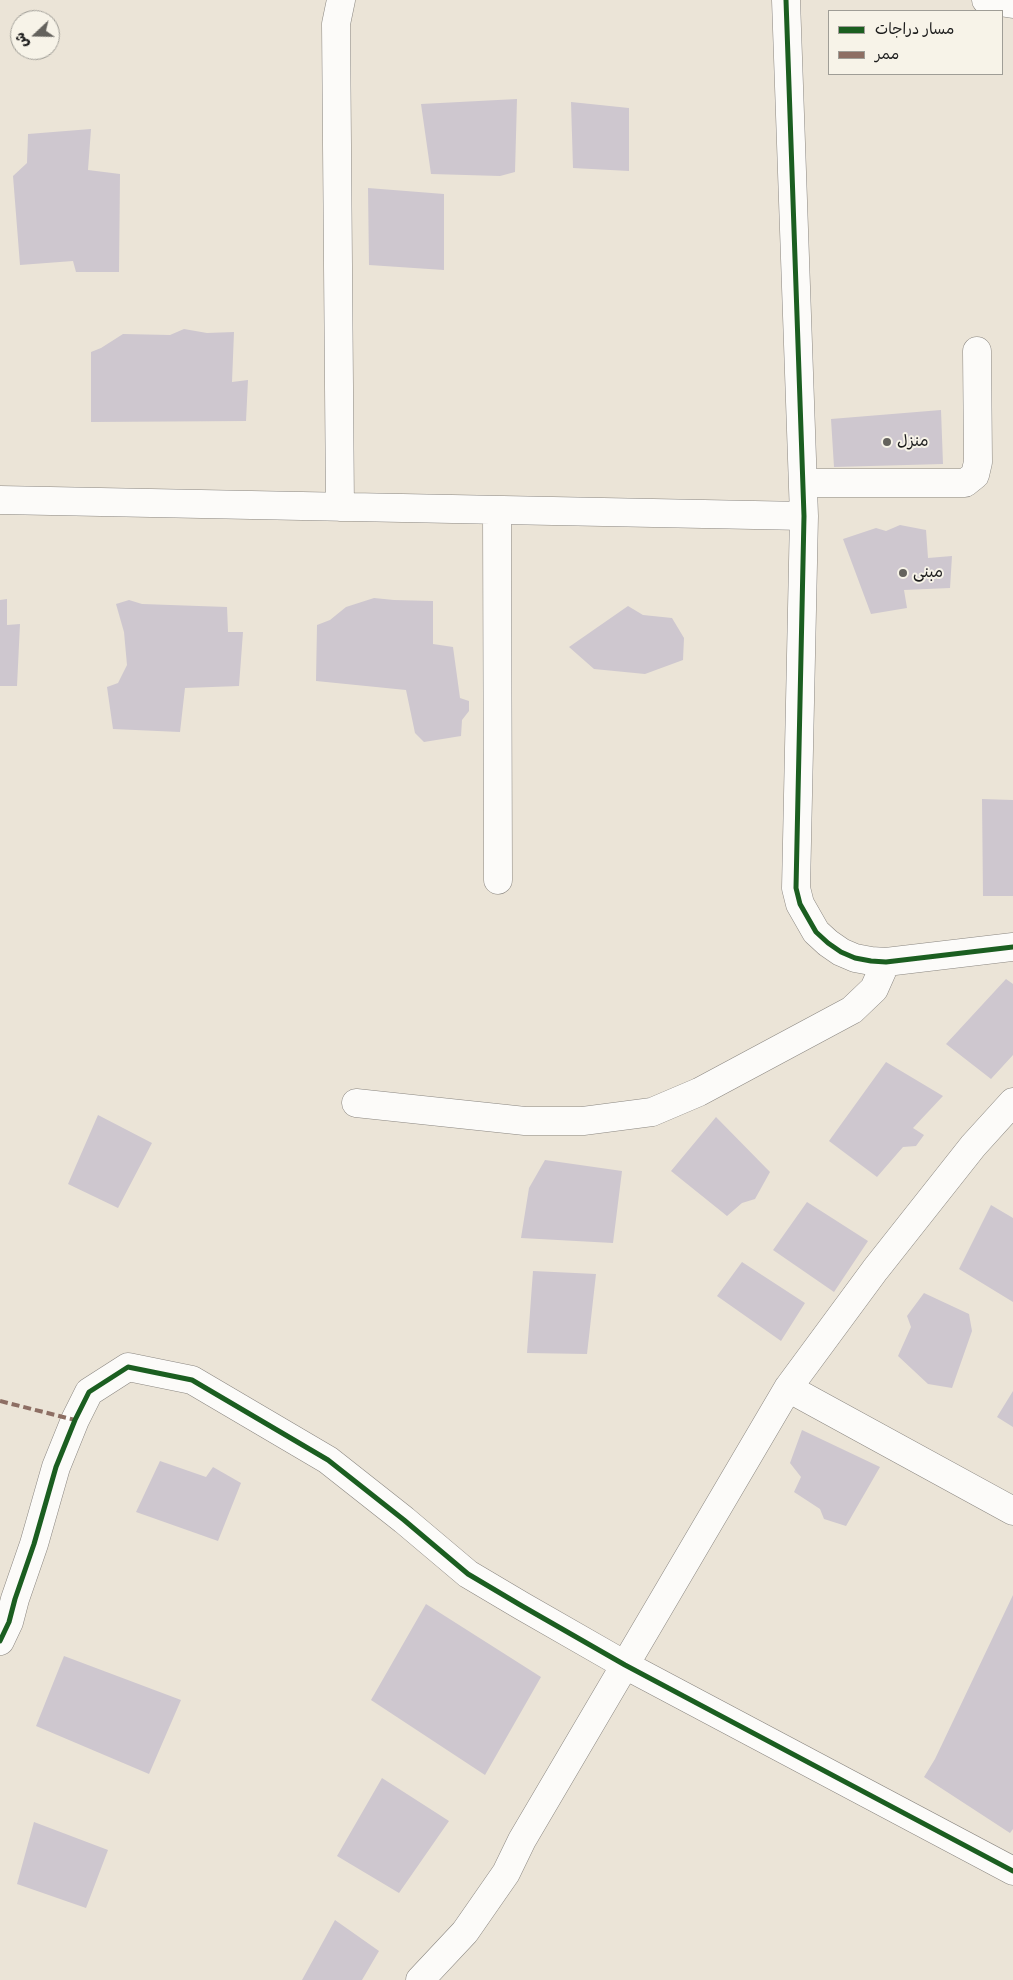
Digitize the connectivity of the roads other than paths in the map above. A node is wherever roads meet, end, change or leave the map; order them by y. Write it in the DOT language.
graph roads {
  1 [pos="341,0"];
  2 [pos="786,0"];
  3 [pos="986,0"];
  4 [pos="1013,4"];
  5 [pos="977,351"];
  6 [pos="803,483"];
  7 [pos="0,500"];
  8 [pos="340,507"];
  9 [pos="498,510"];
  10 [pos="804,516"];
  11 [pos="498,880"];
  12 [pos="1013,946"];
  13 [pos="886,962"];
  14 [pos="1013,1102"];
  15 [pos="356,1103"];
  16 [pos="788,1388"];
  17 [pos="1013,1511"];
  18 [pos="3,1627"];
  19 [pos="625,1665"];
  20 [pos="1013,1871"];
  21 [pos="420,1980"];
  1 -- 8 [label="street"];
  2 -- 6 [label="street"];
  3 -- 4 [label="street"];
  5 -- 6 [label="street"];
  6 -- 10 [label="street"];
  7 -- 8 [label="street"];
  8 -- 9 [label="street"];
  9 -- 10 [label="street"];
  9 -- 11 [label="street"];
  10 -- 13 [label="street"];
  12 -- 13 [label="street"];
  13 -- 15 [label="street"];
  14 -- 16 [label="street"];
  16 -- 17 [label="street"];
  16 -- 19 [label="street"];
  18 -- 19 [label="street"];
  19 -- 20 [label="street"];
  19 -- 21 [label="street"];
}
